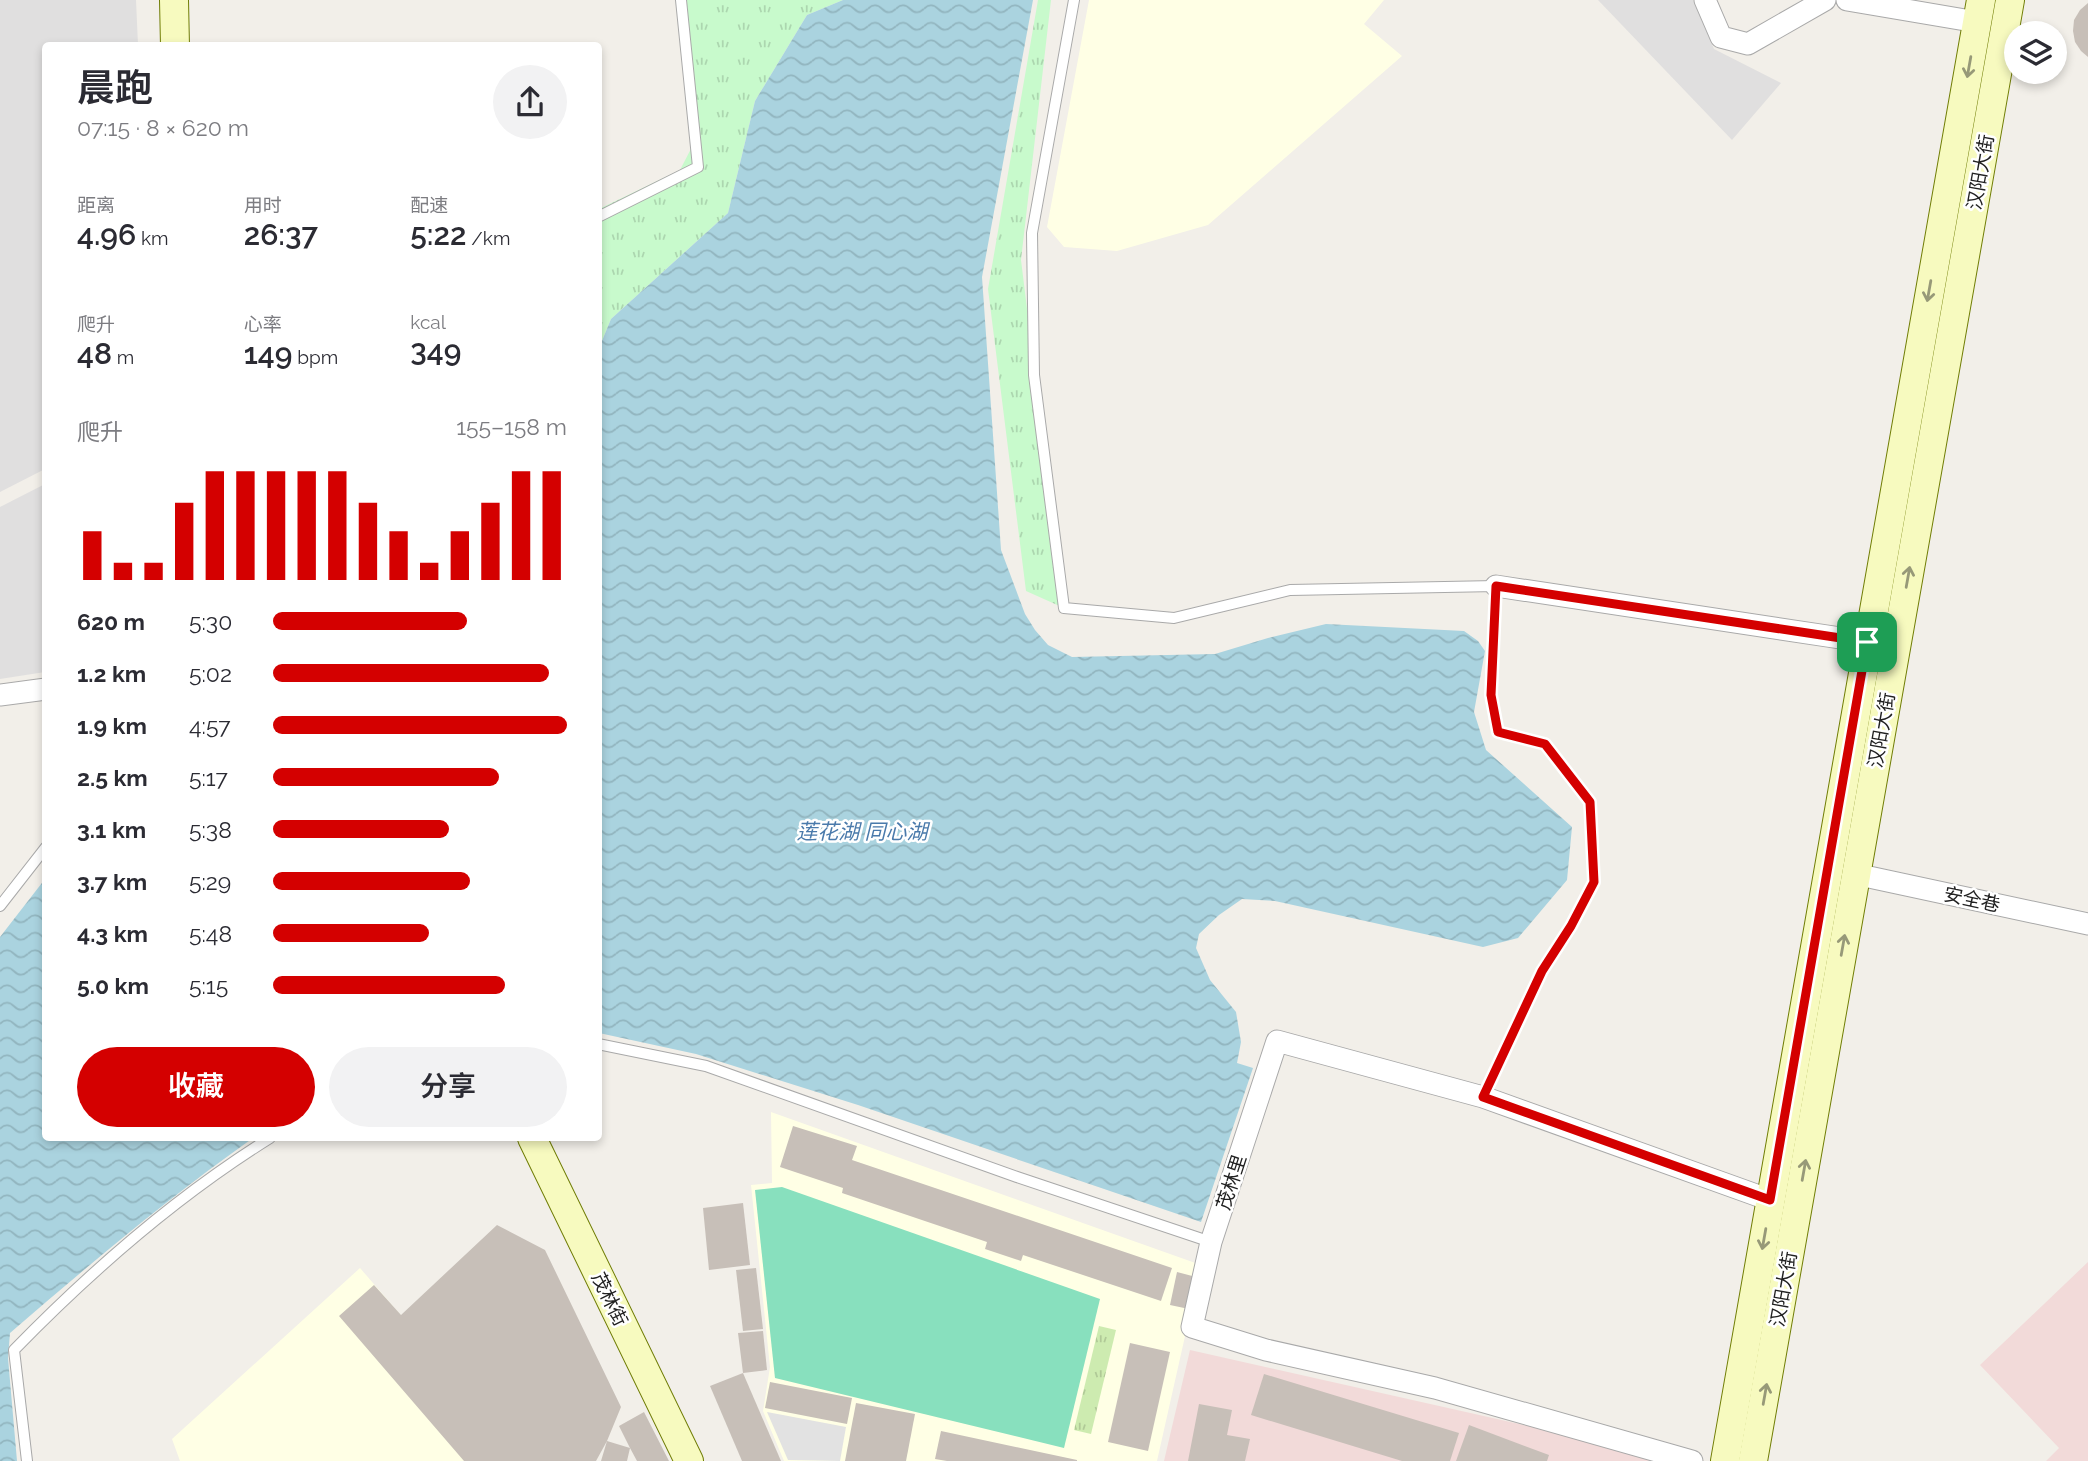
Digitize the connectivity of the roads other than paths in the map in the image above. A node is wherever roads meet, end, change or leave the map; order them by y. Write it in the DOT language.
graph roads {
  1 [pos="160,0"];
  2 [pos="174,0"];
  3 [pos="681,0"];
  4 [pos="1074,0"];
  5 [pos="1706,0"];
  6 [pos="1825,0"];
  7 [pos="1847,0"];
  8 [pos="2010,0"];
  9 [pos="1979,11"];
  10 [pos="161,42"];
  11 [pos="175,42"];
  12 [pos="602,215"];
  13 [pos="1496,586"];
  14 [pos="1867,642"];
  15 [pos="42,690"];
  16 [pos="0,695"];
  17 [pos="42,852"];
  18 [pos="1855,874"];
  19 [pos="0,906"];
  20 [pos="2088,924"];
  21 [pos="602,1045"];
  22 [pos="1483,1097"];
  23 [pos="265,1141"];
  24 [pos="533,1141"];
  25 [pos="1770,1200"];
  26 [pos="1211,1242"];
  27 [pos="27,1461"];
  28 [pos="689,1461"];
  29 [pos="1692,1461"];
  30 [pos="1725,1461"];
  31 [pos="1753,1461"];
  1 -- 10 [label="street"];
  2 -- 11 [label="street"];
  3 -- 12 [label="lane"];
  4 -- 13 [label="lane"];
  5 -- 6 [label="street"];
  7 -- 9 [label="street"];
  18 -- 8 [label="street, 汉阳大街, one-way"];
  9 -- 14 [label="street, 汉阳大街, one-way"];
  13 -- 14 [label="street"];
  13 -- 22 [label="lane"];
  14 -- 25 [label="street, 汉阳大街"];
  15 -- 16 [label="street"];
  17 -- 19 [label="lane"];
  18 -- 20 [label="street, 安全巷"];
  31 -- 18 [label="street, 汉阳大街, one-way"];
  21 -- 26 [label="lane"];
  22 -- 25 [label="street, 茂林里"];
  22 -- 26 [label="street, 茂林里"];
  23 -- 27 [label="lane"];
  24 -- 28 [label="street, 茂林街"];
  25 -- 30 [label="street, 汉阳大街, one-way"];
  26 -- 29 [label="street, 茂林里"];
}
